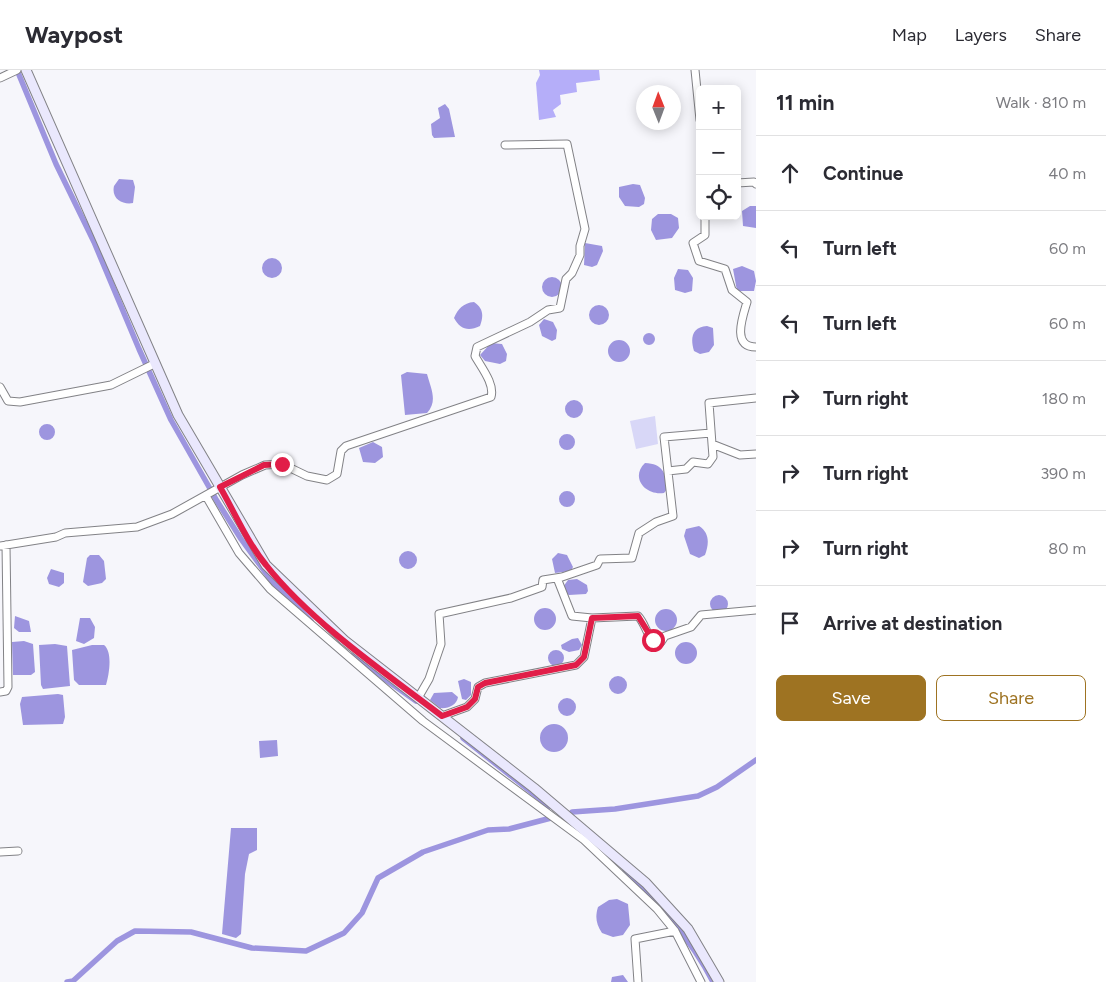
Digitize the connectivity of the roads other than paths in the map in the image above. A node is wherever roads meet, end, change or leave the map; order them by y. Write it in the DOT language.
graph roads {
  1 [pos="17,70"];
  2 [pos="26,70"];
  3 [pos="694,70"];
  4 [pos="0,78"];
  5 [pos="696,87"];
  6 [pos="505,145"];
  7 [pos="741,183"];
  8 [pos="756,184"];
  9 [pos="706,220"];
  10 [pos="756,347"];
  11 [pos="154,364"];
  12 [pos="0,387"];
  13 [pos="756,398"];
  14 [pos="712,433"];
  15 [pos="712,444"];
  16 [pos="756,454"];
  17 [pos="668,471"];
  18 [pos="220,487"];
  19 [pos="206,496"];
  20 [pos="3,545"];
  21 [pos="557,578"];
  22 [pos="756,610"];
  23 [pos="592,618"];
  24 [pos="0,692"];
  25 [pos="418,698"];
  26 [pos="442,716"];
  27 [pos="18,851"];
  28 [pos="0,852"];
  29 [pos="675,931"];
  30 [pos="638,982"];
  31 [pos="701,982"];
  32 [pos="719,982"];
  1 -- 4 [label="street"];
  2 -- 11 [label="street"];
  3 -- 5 [label="street"];
  6 -- 18 [label="street"];
  7 -- 8 [label="street"];
  9 -- 10 [label="street"];
  11 -- 12 [label="street"];
  11 -- 18 [label="street"];
  13 -- 14 [label="street"];
  14 -- 15 [label="street"];
  14 -- 17 [label="street"];
  15 -- 16 [label="street"];
  15 -- 17 [label="street"];
  17 -- 21 [label="street"];
  18 -- 19 [label="street"];
  18 -- 25 [label="street"];
  19 -- 20 [label="street"];
  19 -- 29 [label="street"];
  20 -- 24 [label="street"];
  21 -- 23 [label="street"];
  21 -- 25 [label="street"];
  22 -- 23 [label="street"];
  23 -- 26 [label="street"];
  25 -- 26 [label="street"];
  26 -- 32 [label="street"];
  27 -- 28 [label="street"];
  29 -- 30 [label="street"];
  29 -- 31 [label="street"];
}
